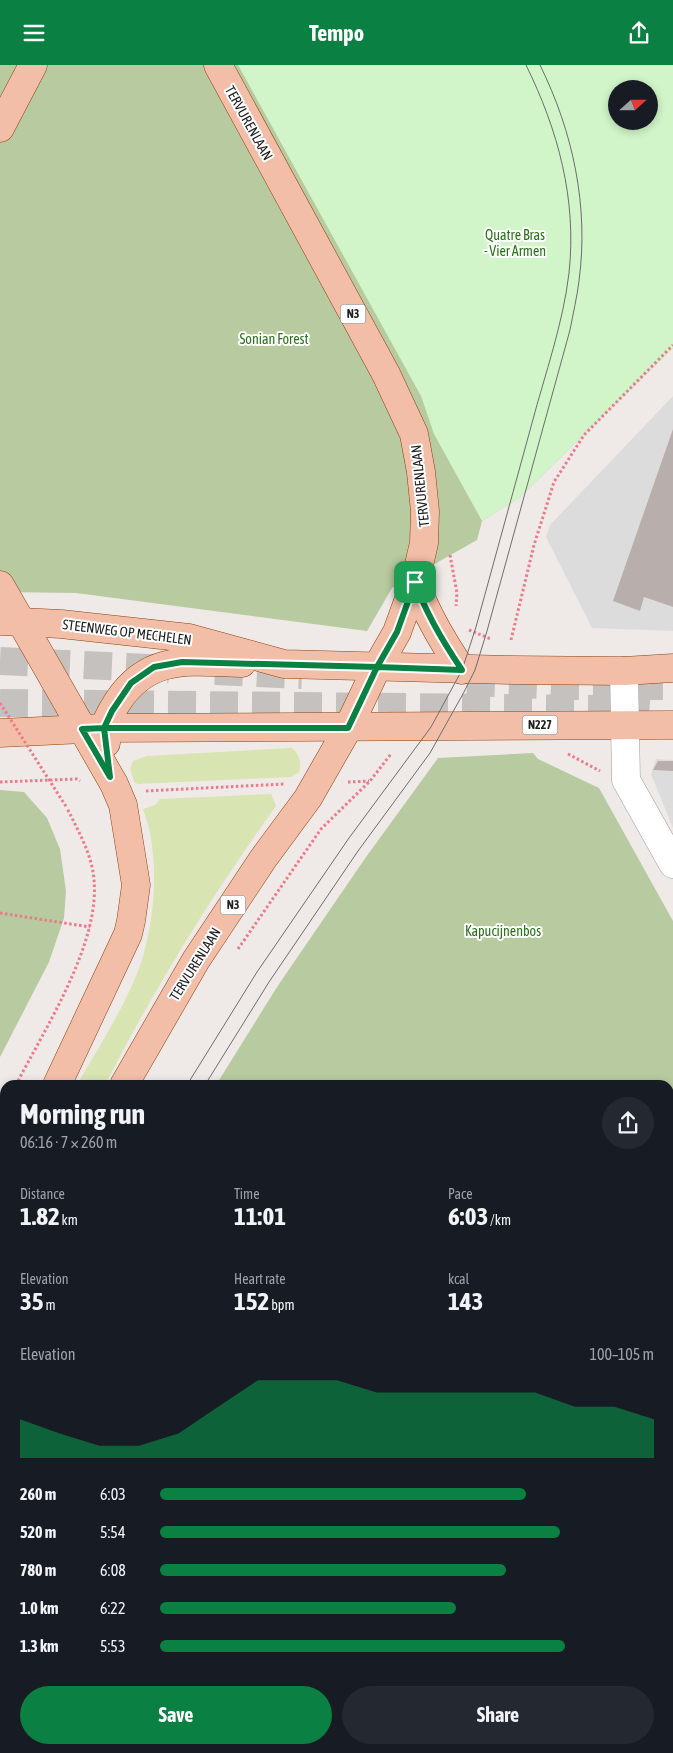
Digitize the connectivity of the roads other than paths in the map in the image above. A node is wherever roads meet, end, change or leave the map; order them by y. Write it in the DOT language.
graph roads {
  1 [pos="34,65"];
  2 [pos="218,65"];
  3 [pos="0,128"];
  4 [pos="415,582"];
  5 [pos="0,585"];
  6 [pos="10,621"];
  7 [pos="284,664"];
  8 [pos="377,667"];
  9 [pos="673,668"];
  10 [pos="462,670"];
  11 [pos="624,671"];
  12 [pos="624,725"];
  13 [pos="673,725"];
  14 [pos="348,728"];
  15 [pos="93,729"];
  16 [pos="0,733"];
  17 [pos="673,863"];
  18 [pos="59,1080"];
  19 [pos="127,1080"];
  1 -- 3 [label="main road"];
  2 -- 4 [label="main road, TERVURENLAAN / N3"];
  4 -- 8 [label="main road, TERVURENLAAN / N3"];
  4 -- 10 [label="main road"];
  5 -- 6 [label="main road"];
  6 -- 7 [label="main road, STEENWEG OP MECHELEN"];
  6 -- 15 [label="main road"];
  7 -- 8 [label="main road, STEENWEG OP MECHELEN"];
  7 -- 15 [label="main road"];
  8 -- 10 [label="main road, STEENWEG OP MECHELEN"];
  8 -- 14 [label="main road, TERVURENLAAN / N3"];
  9 -- 11 [label="main road, STEENWEG OP MECHELEN"];
  10 -- 11 [label="main road, STEENWEG OP MECHELEN"];
  11 -- 12 [label="street"];
  12 -- 13 [label="main road, N227"];
  12 -- 14 [label="main road, N227"];
  12 -- 17 [label="street"];
  14 -- 15 [label="main road, N227"];
  14 -- 19 [label="main road, TERVURENLAAN / N3"];
  15 -- 16 [label="main road"];
  15 -- 18 [label="main road"];
}
